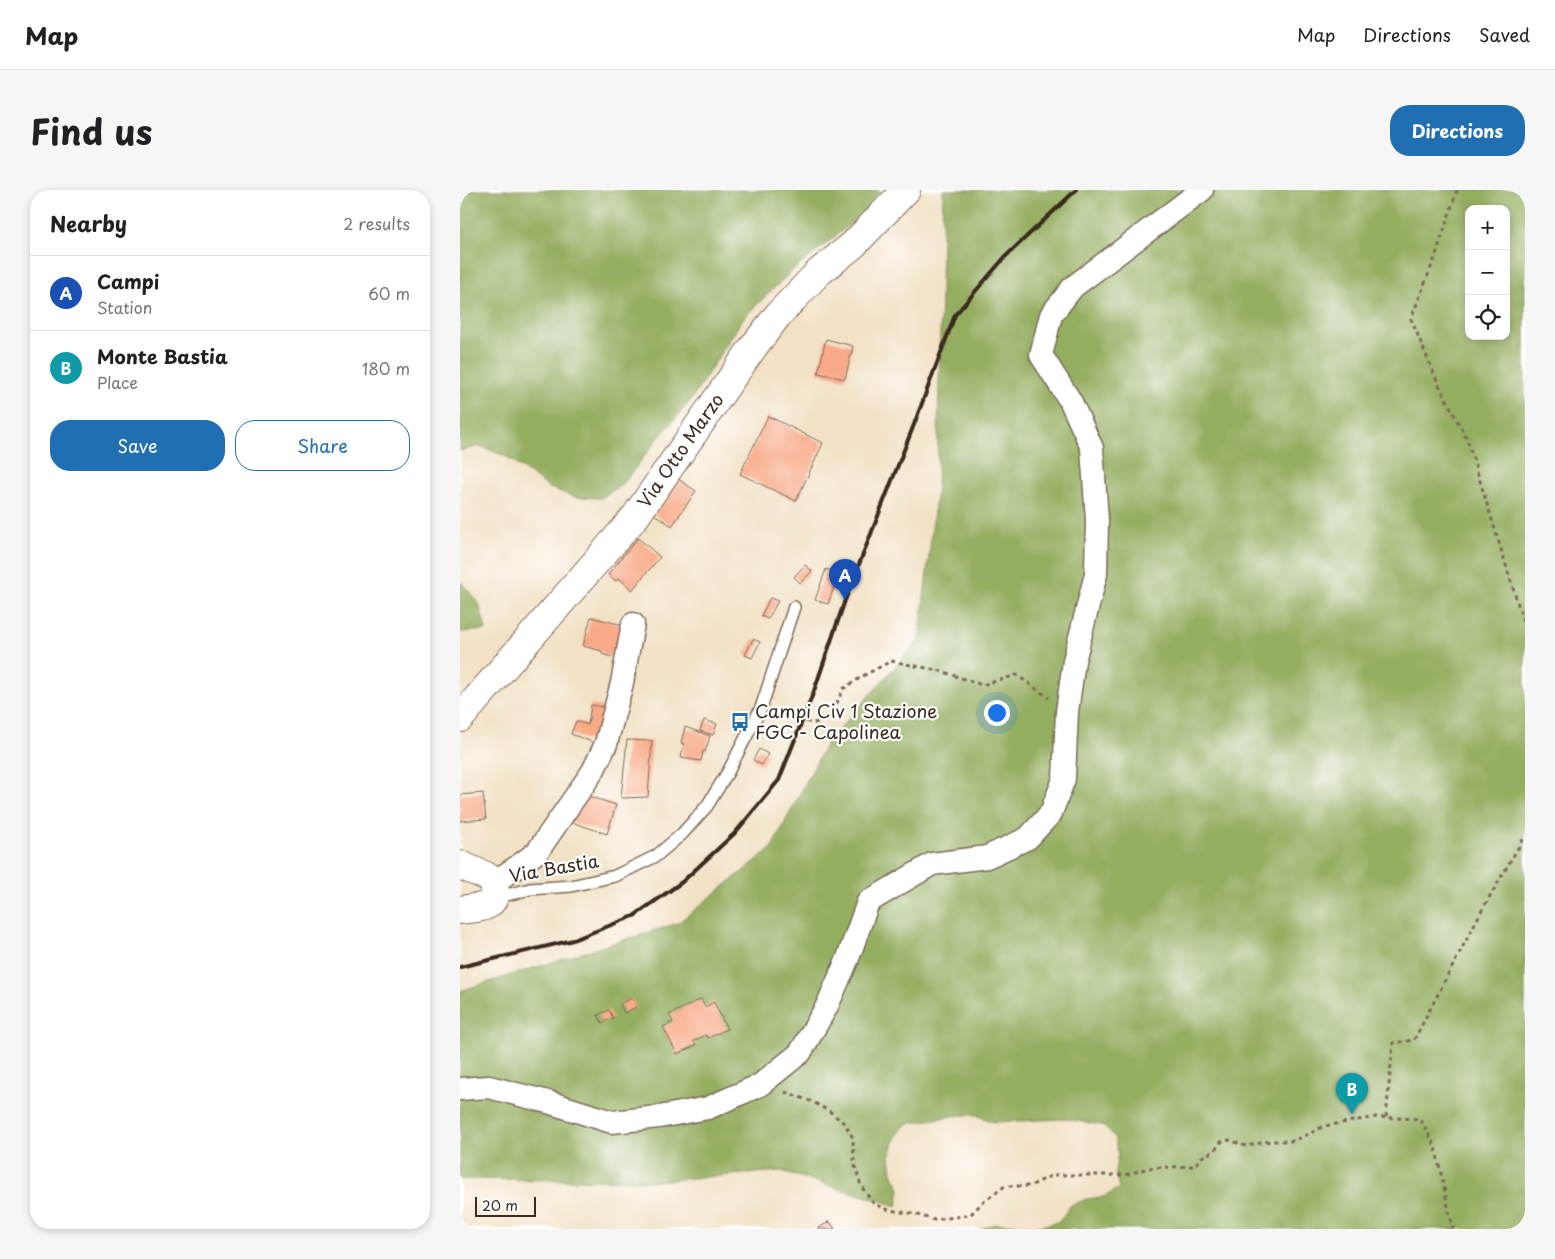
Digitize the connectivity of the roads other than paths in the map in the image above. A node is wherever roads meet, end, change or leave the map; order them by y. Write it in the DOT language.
graph roads {
  1 [pos="906,190"];
  2 [pos="1202,190"];
  3 [pos="794,607"];
  4 [pos="633,624"];
  5 [pos="460,718"];
  6 [pos="460,865"];
  7 [pos="494,890"];
  8 [pos="460,910"];
  9 [pos="460,1089"];
  1 -- 5 [label="main road, Via Otto Marzo"];
  2 -- 9 [label="street"];
  3 -- 7 [label="lane, Via Bastia"];
  4 -- 7 [label="street"];
  6 -- 7 [label="main road"];
  7 -- 8 [label="main road"];
}
